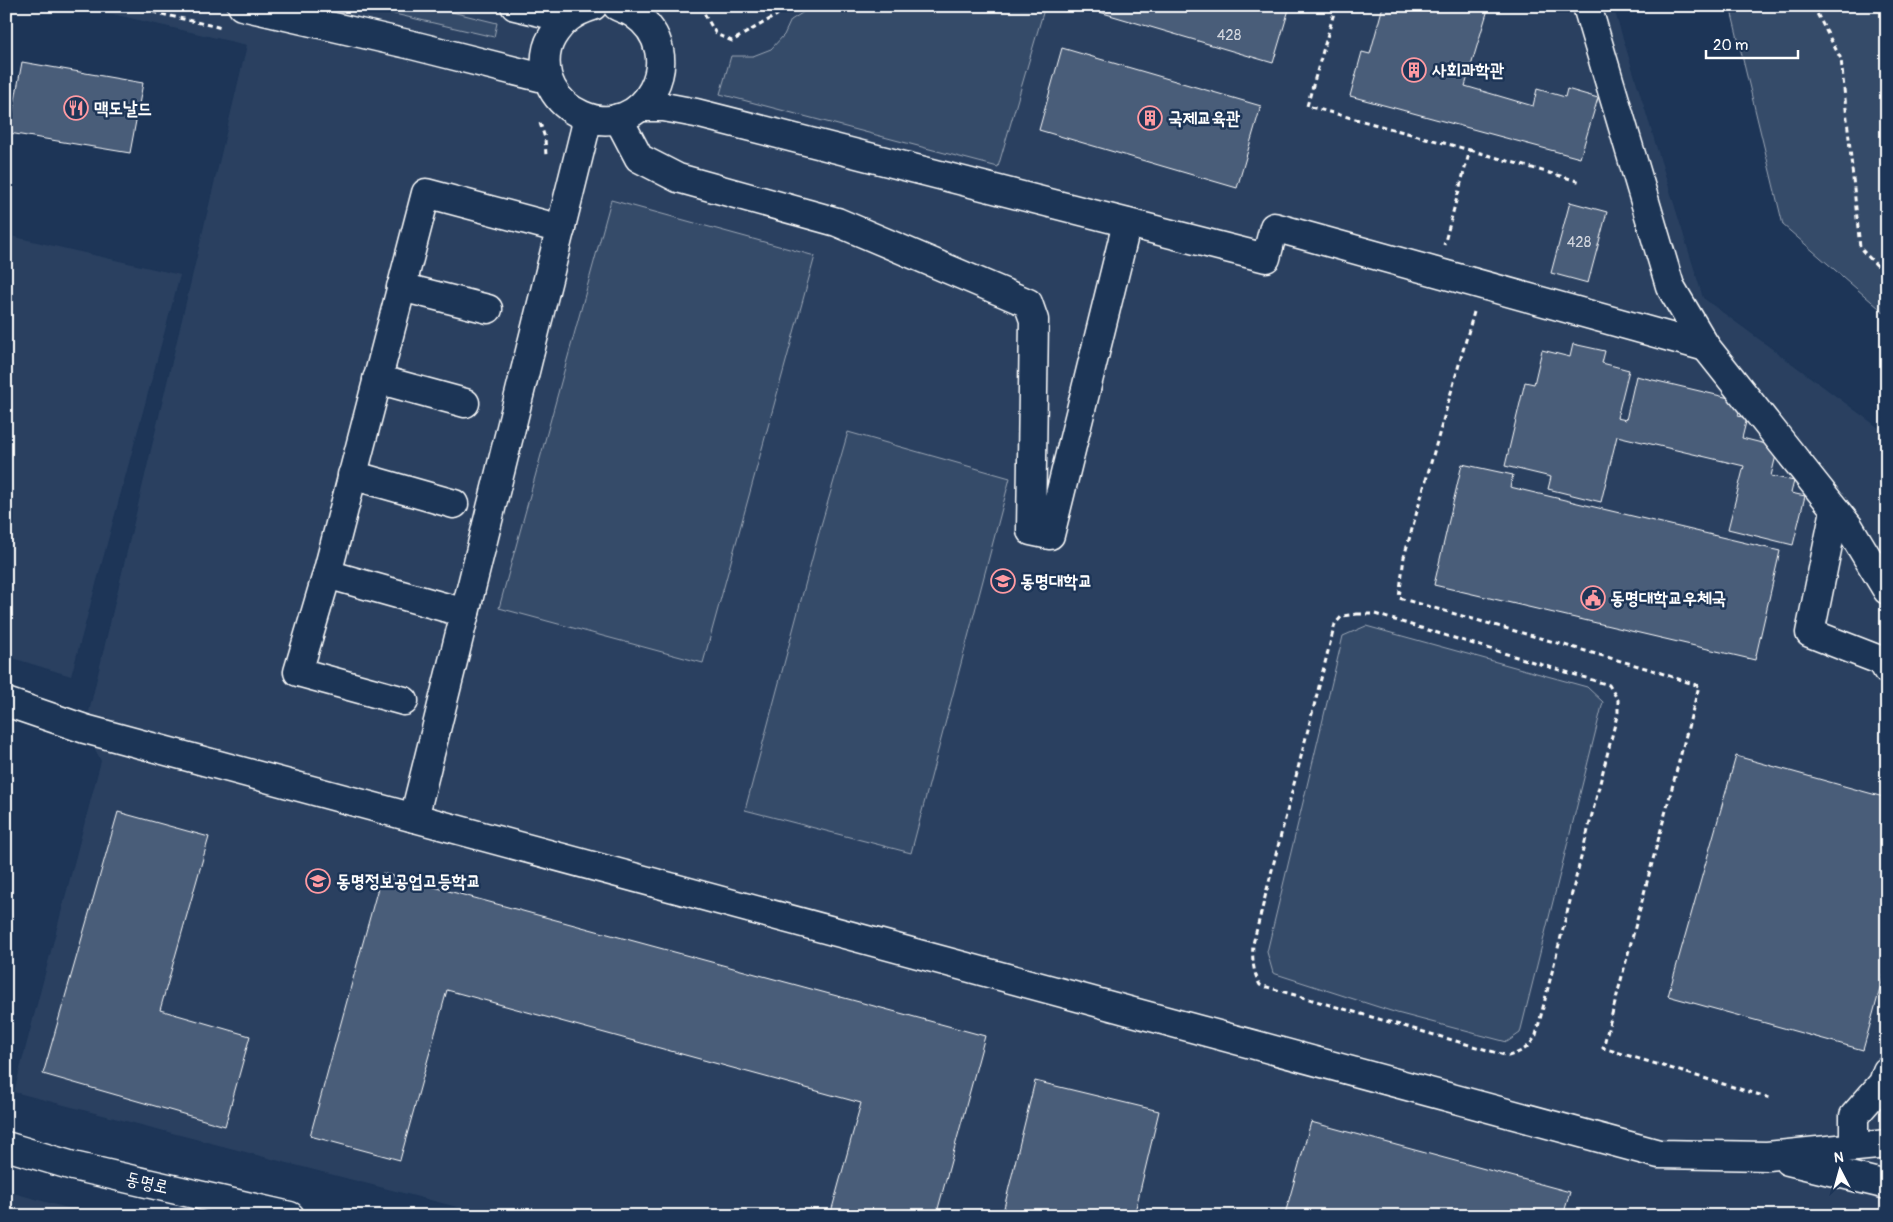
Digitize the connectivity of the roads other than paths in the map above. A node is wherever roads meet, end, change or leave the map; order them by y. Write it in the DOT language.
graph roads {
  1 [pos="242,6"];
  2 [pos="515,6"];
  3 [pos="593,6"];
  4 [pos="1587,6"];
  5 [pos="627,9"];
  6 [pos="561,23"];
  7 [pos="660,76"];
  8 [pos="547,78"];
  9 [pos="629,112"];
  10 [pos="688,112"];
  11 [pos="588,118"];
  12 [pos="1127,223"];
  13 [pos="561,229"];
  14 [pos="401,287"];
  15 [pos="488,309"];
  16 [pos="1706,347"];
  17 [pos="377,379"];
  18 [pos="465,403"];
  19 [pos="352,475"];
  20 [pos="454,504"];
  21 [pos="1834,510"];
  22 [pos="326,574"];
  23 [pos="1887,590"];
  24 [pos="465,613"];
  25 [pos="1887,670"];
  26 [pos="404,701"];
  27 [pos="6,702"];
  28 [pos="414,818"];
  29 [pos="1887,1071"];
  30 [pos="1887,1144"];
  31 [pos="6,1146"];
  32 [pos="1854,1147"];
  33 [pos="1767,1156"];
  34 [pos="1887,1185"];
  35 [pos="290,1216"];
  1 -- 8 [label="street"];
  2 -- 6 [label="street"];
  3 -- 6 [label="street"];
  4 -- 16 [label="street"];
  5 -- 7 [label="street"];
  6 -- 8 [label="street"];
  7 -- 9 [label="street"];
  7 -- 10 [label="street"];
  8 -- 11 [label="street"];
  9 -- 10 [label="street"];
  9 -- 11 [label="street"];
  9 -- 12 [label="street"];
  10 -- 12 [label="street"];
  11 -- 13 [label="street"];
  12 -- 16 [label="street"];
  13 -- 14 [label="street"];
  13 -- 24 [label="street"];
  14 -- 15 [label="street"];
  14 -- 17 [label="street"];
  16 -- 21 [label="street"];
  17 -- 18 [label="street"];
  17 -- 19 [label="street"];
  19 -- 20 [label="street"];
  19 -- 22 [label="street"];
  21 -- 23 [label="street"];
  21 -- 25 [label="street"];
  22 -- 24 [label="street"];
  22 -- 26 [label="street"];
  24 -- 28 [label="street"];
  27 -- 28 [label="street"];
  28 -- 33 [label="street"];
  29 -- 32 [label="street"];
  30 -- 32 [label="street"];
  31 -- 35 [label="street, 동명로"];
  32 -- 33 [label="street"];
  33 -- 34 [label="street"];
}
